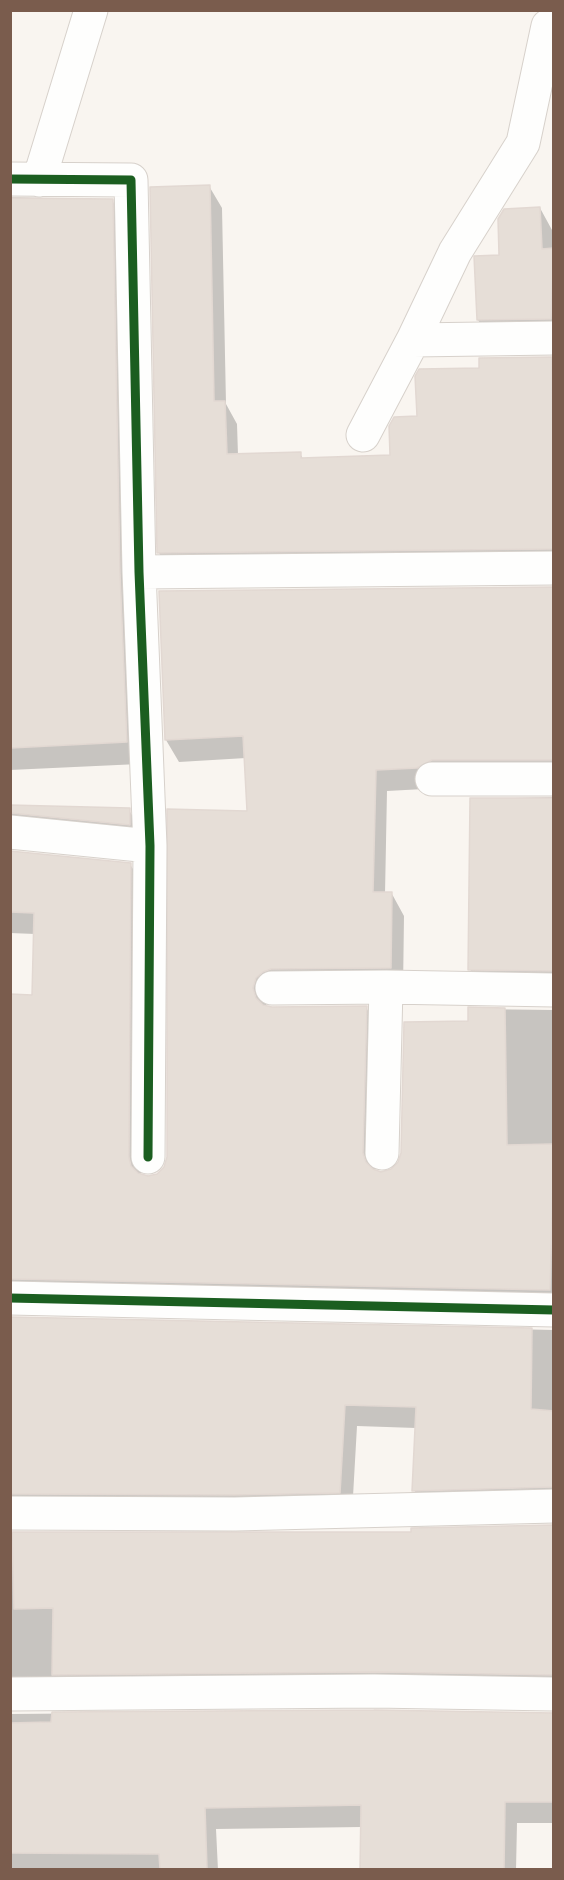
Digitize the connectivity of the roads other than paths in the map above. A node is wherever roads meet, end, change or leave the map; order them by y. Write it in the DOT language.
graph roads {
  1 [pos="91,10"];
  2 [pos="554,22"];
  3 [pos="25,179"];
  4 [pos="554,338"];
  5 [pos="413,340"];
  6 [pos="363,435"];
  7 [pos="554,568"];
  8 [pos="139,572"];
  9 [pos="554,778"];
  10 [pos="432,779"];
  11 [pos="10,832"];
  12 [pos="150,846"];
  13 [pos="386,987"];
  14 [pos="272,988"];
  15 [pos="554,990"];
  16 [pos="382,1153"];
  17 [pos="148,1157"];
  18 [pos="10,1298"];
  19 [pos="554,1310"];
  20 [pos="554,1506"];
  21 [pos="10,1513"];
  22 [pos="10,1694"];
  23 [pos="554,1694"];
  1 -- 3 [label="street"];
  2 -- 5 [label="street"];
  3 -- 8 [label="street"];
  4 -- 5 [label="street"];
  5 -- 6 [label="street"];
  7 -- 8 [label="street"];
  8 -- 12 [label="street"];
  9 -- 10 [label="street"];
  11 -- 12 [label="street"];
  12 -- 17 [label="street"];
  13 -- 14 [label="street"];
  13 -- 15 [label="street"];
  13 -- 16 [label="street"];
  18 -- 19 [label="street"];
  20 -- 21 [label="street"];
  22 -- 23 [label="street"];
}
